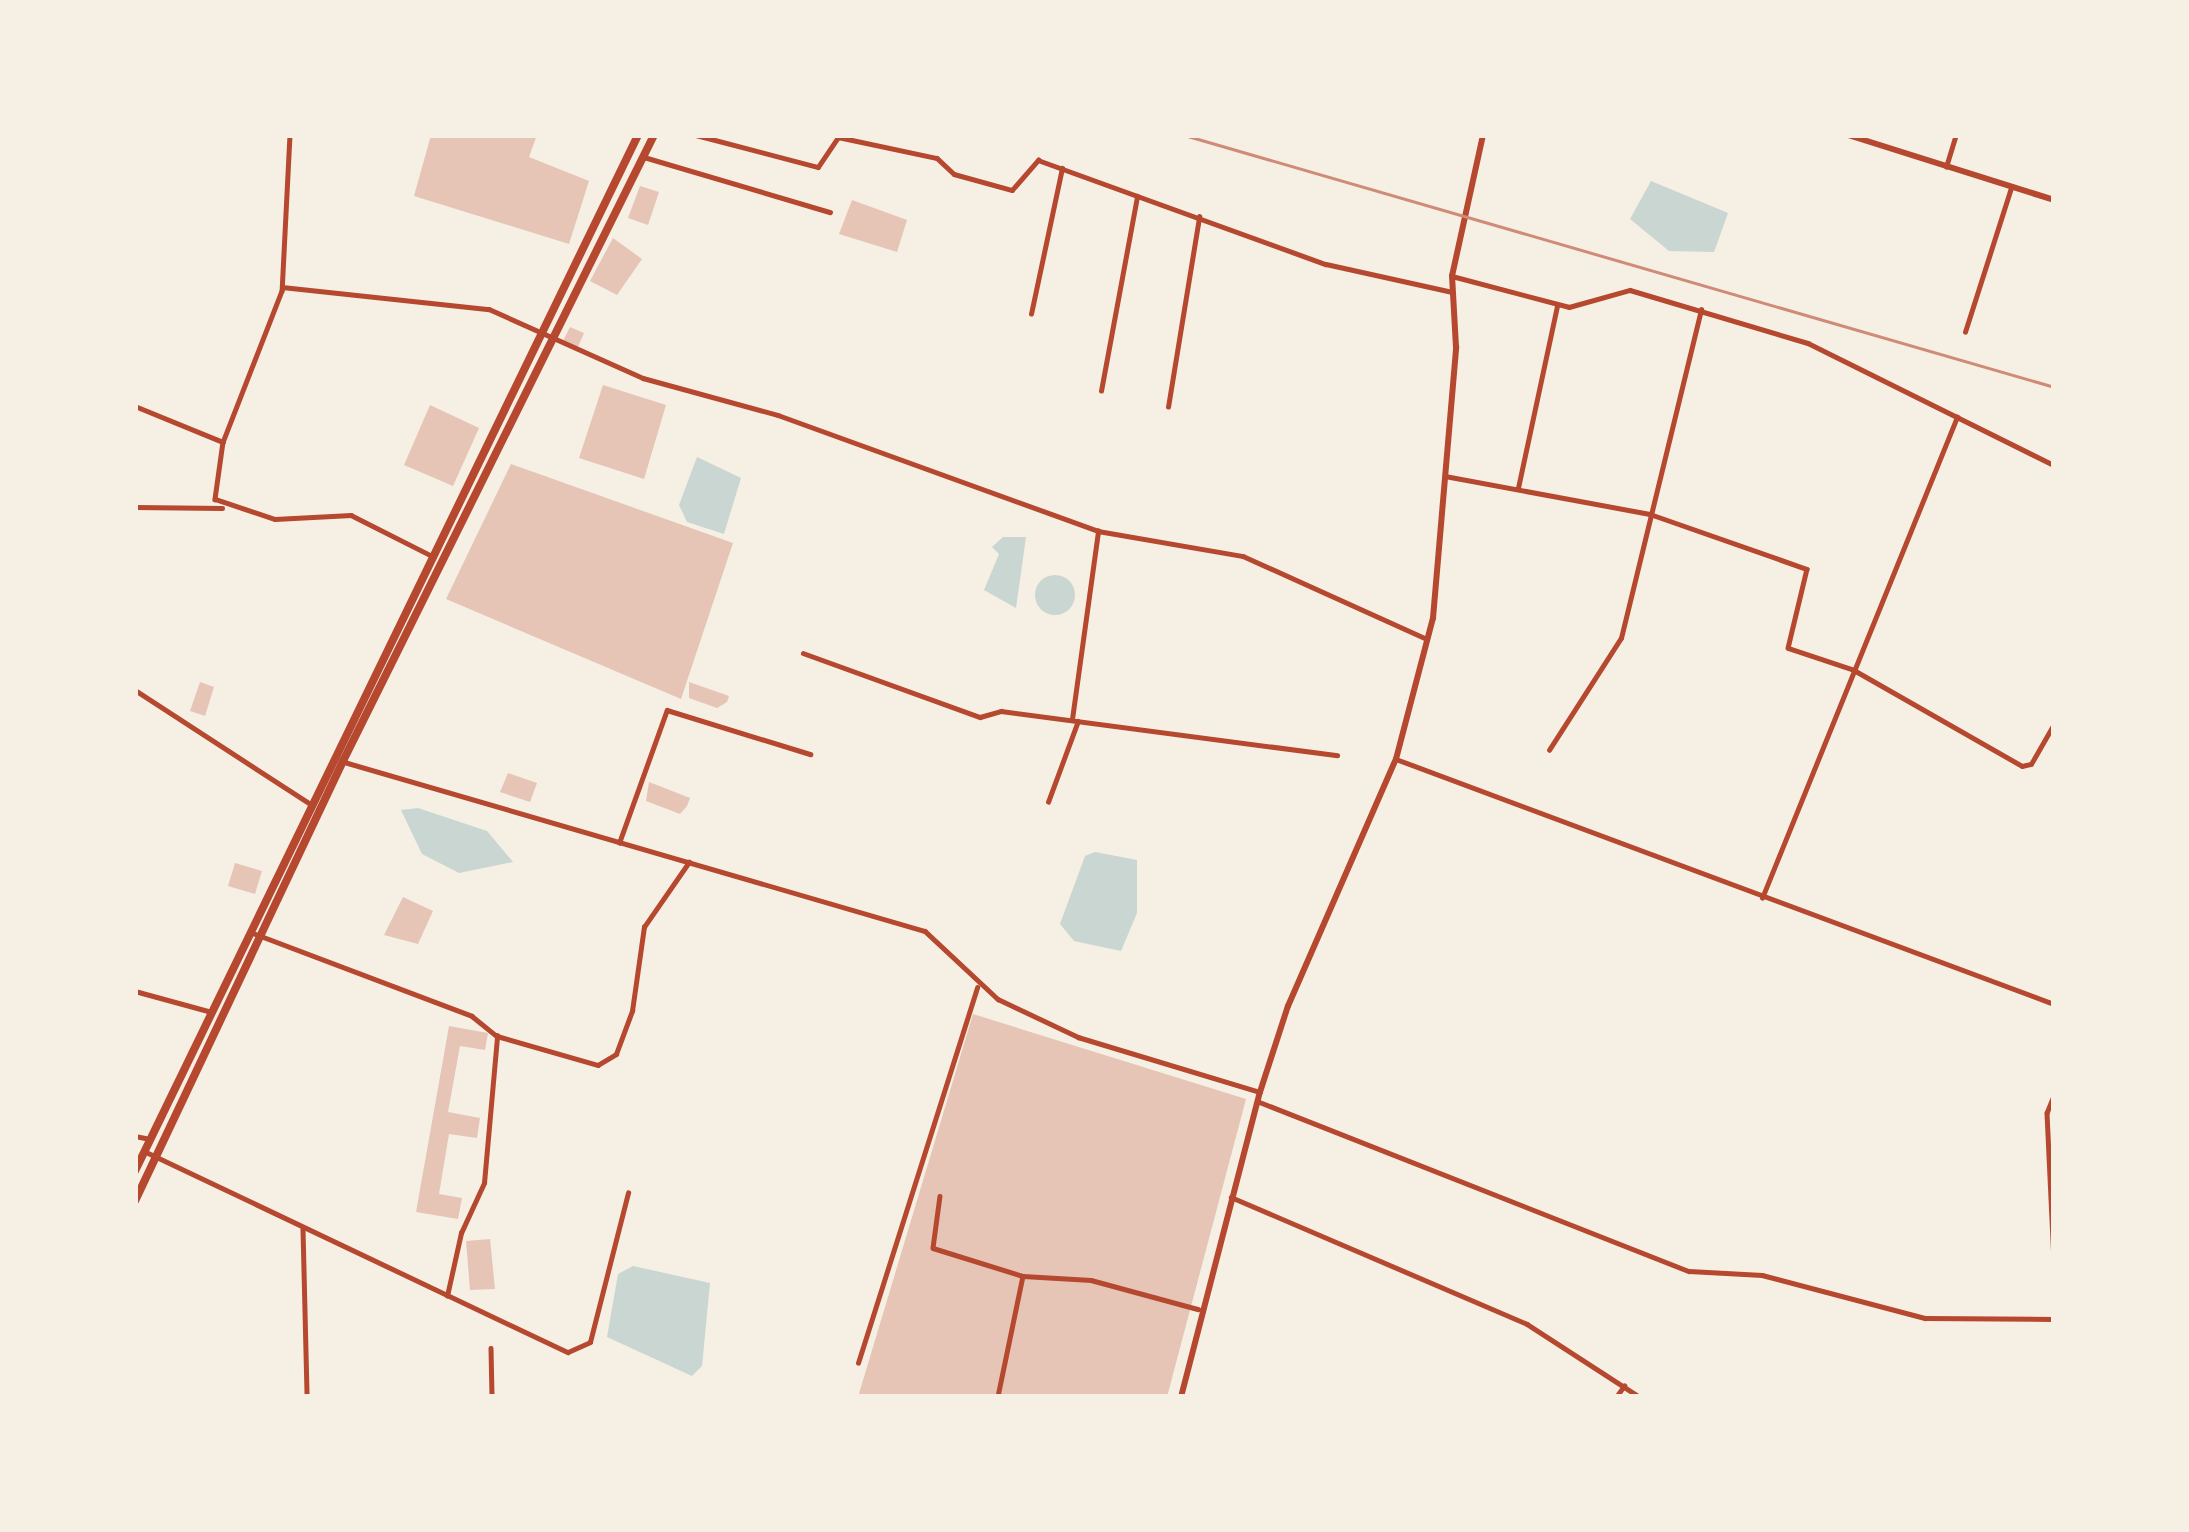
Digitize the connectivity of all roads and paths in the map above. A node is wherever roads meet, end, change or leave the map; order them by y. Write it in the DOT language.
graph roads {
  1 [pos="290,135"];
  2 [pos="638,135"];
  3 [pos="654,135"];
  4 [pos="696,135"];
  5 [pos="1484,135"];
  6 [pos="1848,135"];
  7 [pos="1956,135"];
  8 [pos="644,157"];
  9 [pos="1946,167"];
  10 [pos="1062,168"];
  11 [pos="2011,188"];
  12 [pos="1137,196"];
  13 [pos="608,197"];
  14 [pos="2054,200"];
  15 [pos="621,202"];
  16 [pos="830,212"];
  17 [pos="1199,218"];
  18 [pos="575,260"];
  19 [pos="589,267"];
  20 [pos="1452,276"];
  21 [pos="282,287"];
  22 [pos="1452,292"];
  23 [pos="1557,304"];
  24 [pos="1701,310"];
  25 [pos="1031,314"];
  26 [pos="540,331"];
  27 [pos="1965,332"];
  28 [pos="551,341"];
  29 [pos="1101,391"];
  30 [pos="135,406"];
  31 [pos="1168,407"];
  32 [pos="1957,416"];
  33 [pos="223,442"];
  34 [pos="2054,465"];
  35 [pos="1445,476"];
  36 [pos="1518,488"];
  37 [pos="135,506"];
  38 [pos="222,508"];
  39 [pos="1650,514"];
  40 [pos="1098,531"];
  41 [pos="434,556"];
  42 [pos="1427,639"];
  43 [pos="396,645"];
  44 [pos="803,653"];
  45 [pos="1853,670"];
  46 [pos="135,690"];
  47 [pos="1075,720"];
  48 [pos="2054,724"];
  49 [pos="1549,751"];
  50 [pos="809,754"];
  51 [pos="1337,755"];
  52 [pos="1396,759"];
  53 [pos="339,760"];
  54 [pos="1048,802"];
  55 [pos="312,805"];
  56 [pos="301,837"];
  57 [pos="619,843"];
  58 [pos="689,862"];
  59 [pos="1762,898"];
  60 [pos="250,932"];
  61 [pos="261,936"];
  62 [pos="977,987"];
  63 [pos="135,991"];
  64 [pos="2054,1004"];
  65 [pos="212,1012"];
  66 [pos="497,1036"];
  67 [pos="1259,1096"];
  68 [pos="2054,1096"];
  69 [pos="135,1136"];
  70 [pos="150,1139"];
  71 [pos="144,1151"];
  72 [pos="156,1157"];
  73 [pos="135,1171"];
  74 [pos="628,1193"];
  75 [pos="940,1196"];
  76 [pos="1231,1197"];
  77 [pos="135,1201"];
  78 [pos="303,1227"];
  79 [pos="2054,1262"];
  80 [pos="1023,1276"];
  81 [pos="447,1296"];
  82 [pos="1198,1309"];
  83 [pos="2054,1319"];
  84 [pos="491,1348"];
  85 [pos="858,1363"];
  86 [pos="1624,1386"];
  87 [pos="308,1397"];
  88 [pos="492,1397"];
  89 [pos="998,1397"];
  90 [pos="1181,1397"];
  91 [pos="1616,1397"];
  92 [pos="1640,1397"];
  1 -- 21 [label="street"];
  2 -- 13 [label="highway"];
  3 -- 8 [label="highway"];
  4 -- 10 [label="street"];
  5 -- 20 [label="main road"];
  6 -- 9 [label="main road"];
  7 -- 9 [label="street"];
  8 -- 15 [label="highway"];
  8 -- 16 [label="street"];
  9 -- 11 [label="main road"];
  10 -- 12 [label="street"];
  10 -- 25 [label="street"];
  11 -- 14 [label="main road"];
  11 -- 27 [label="street"];
  12 -- 17 [label="street"];
  12 -- 29 [label="street"];
  13 -- 15 [label="highway"];
  13 -- 18 [label="highway"];
  15 -- 19 [label="highway"];
  17 -- 22 [label="street"];
  17 -- 31 [label="street"];
  18 -- 19 [label="highway"];
  18 -- 26 [label="highway"];
  19 -- 28 [label="highway"];
  20 -- 22 [label="main road"];
  20 -- 23 [label="street"];
  21 -- 26 [label="street"];
  21 -- 33 [label="street"];
  22 -- 35 [label="main road"];
  23 -- 24 [label="street"];
  23 -- 36 [label="street"];
  24 -- 32 [label="street"];
  24 -- 39 [label="street"];
  26 -- 28 [label="street"];
  26 -- 41 [label="highway"];
  28 -- 40 [label="street"];
  28 -- 43 [label="highway"];
  30 -- 33 [label="street"];
  32 -- 34 [label="street"];
  32 -- 45 [label="street"];
  33 -- 38 [label="street"];
  35 -- 36 [label="street"];
  35 -- 42 [label="main road"];
  36 -- 39 [label="street"];
  37 -- 38 [label="street"];
  38 -- 41 [label="street"];
  39 -- 45 [label="street"];
  39 -- 49 [label="street"];
  40 -- 42 [label="street"];
  40 -- 47 [label="street"];
  41 -- 43 [label="highway"];
  42 -- 52 [label="main road"];
  43 -- 53 [label="highway"];
  44 -- 47 [label="street"];
  45 -- 48 [label="street"];
  45 -- 59 [label="street"];
  46 -- 55 [label="street"];
  47 -- 51 [label="street"];
  47 -- 54 [label="street"];
  50 -- 57 [label="street"];
  52 -- 59 [label="street"];
  52 -- 67 [label="main road"];
  53 -- 55 [label="highway"];
  53 -- 56 [label="highway"];
  53 -- 57 [label="street"];
  55 -- 56 [label="highway"];
  56 -- 60 [label="highway"];
  56 -- 61 [label="highway"];
  57 -- 58 [label="street"];
  58 -- 62 [label="street"];
  58 -- 66 [label="street"];
  59 -- 64 [label="street"];
  60 -- 61 [label="street"];
  60 -- 65 [label="highway"];
  61 -- 66 [label="street"];
  61 -- 72 [label="highway"];
  62 -- 67 [label="street"];
  62 -- 85 [label="street"];
  63 -- 65 [label="street"];
  65 -- 70 [label="highway"];
  66 -- 81 [label="street"];
  67 -- 76 [label="main road"];
  67 -- 83 [label="street"];
  68 -- 79 [label="street"];
  69 -- 70 [label="street"];
  70 -- 71 [label="highway"];
  71 -- 72 [label="street"];
  71 -- 73 [label="highway"];
  72 -- 77 [label="highway"];
  72 -- 78 [label="street"];
  74 -- 81 [label="street"];
  75 -- 80 [label="street"];
  76 -- 82 [label="main road"];
  76 -- 86 [label="street"];
  78 -- 81 [label="street"];
  78 -- 87 [label="street"];
  80 -- 82 [label="street"];
  80 -- 89 [label="street"];
  82 -- 90 [label="main road"];
  84 -- 88 [label="street"];
  86 -- 91 [label="street"];
  86 -- 92 [label="street"];
}
